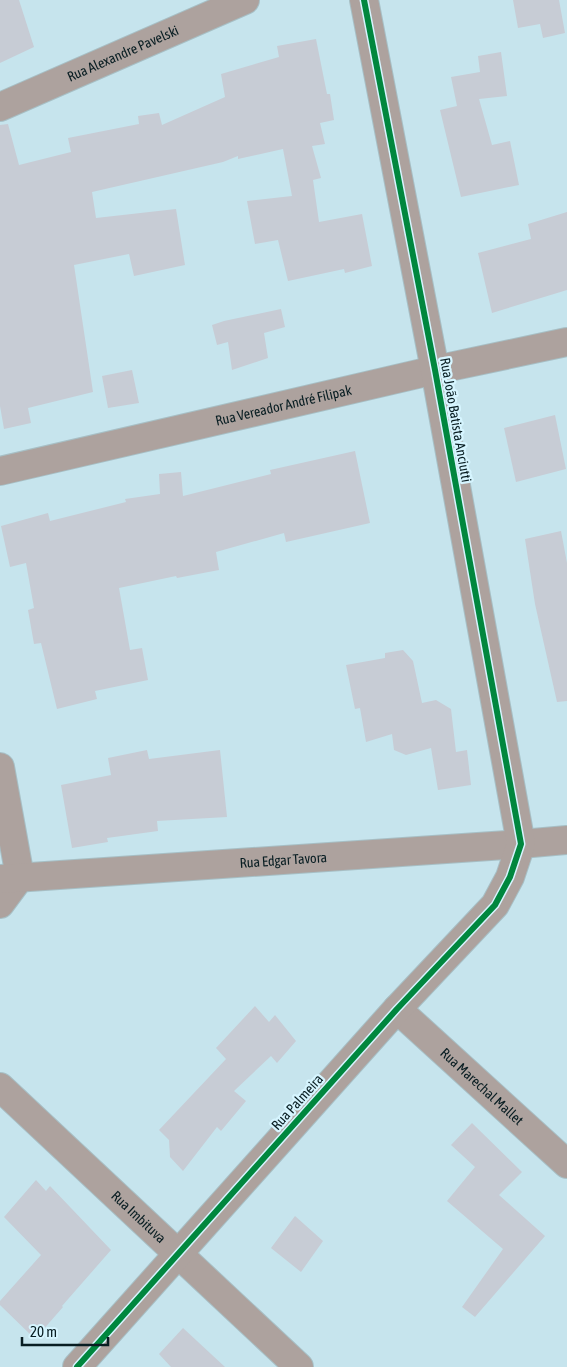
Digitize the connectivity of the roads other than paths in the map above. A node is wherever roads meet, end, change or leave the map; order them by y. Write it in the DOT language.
graph roads {
  1 [pos="245,0"];
  2 [pos="364,0"];
  3 [pos="0,107"];
  4 [pos="567,342"];
  5 [pos="435,370"];
  6 [pos="0,471"];
  7 [pos="0,767"];
  8 [pos="567,840"];
  9 [pos="521,844"];
  10 [pos="10,878"];
  11 [pos="0,904"];
  12 [pos="397,1009"];
  13 [pos="0,1087"];
  14 [pos="567,1164"];
  15 [pos="178,1254"];
  16 [pos="77,1367"];
  17 [pos="299,1367"];
  1 -- 3 [label="street, Rua Alexandre Pavelski"];
  2 -- 5 [label="street, Rua João Batista Anciutti"];
  4 -- 5 [label="street, Rua Vereador André Filipak"];
  5 -- 6 [label="street, Rua Vereador André Filipak"];
  5 -- 9 [label="street, Rua João Batista Anciutti"];
  7 -- 10 [label="street"];
  8 -- 9 [label="street, Rua Edgar Tavora"];
  9 -- 10 [label="street, Rua Edgar Tavora"];
  9 -- 12 [label="street, Rua Palmeira"];
  10 -- 11 [label="street"];
  12 -- 14 [label="street, Rua Marechal Mallet"];
  12 -- 15 [label="street, Rua Palmeira"];
  13 -- 15 [label="street, Rua Imbituva"];
  15 -- 16 [label="street, Rua Palmeira"];
  15 -- 17 [label="street, Rua Imbituva"];
}
